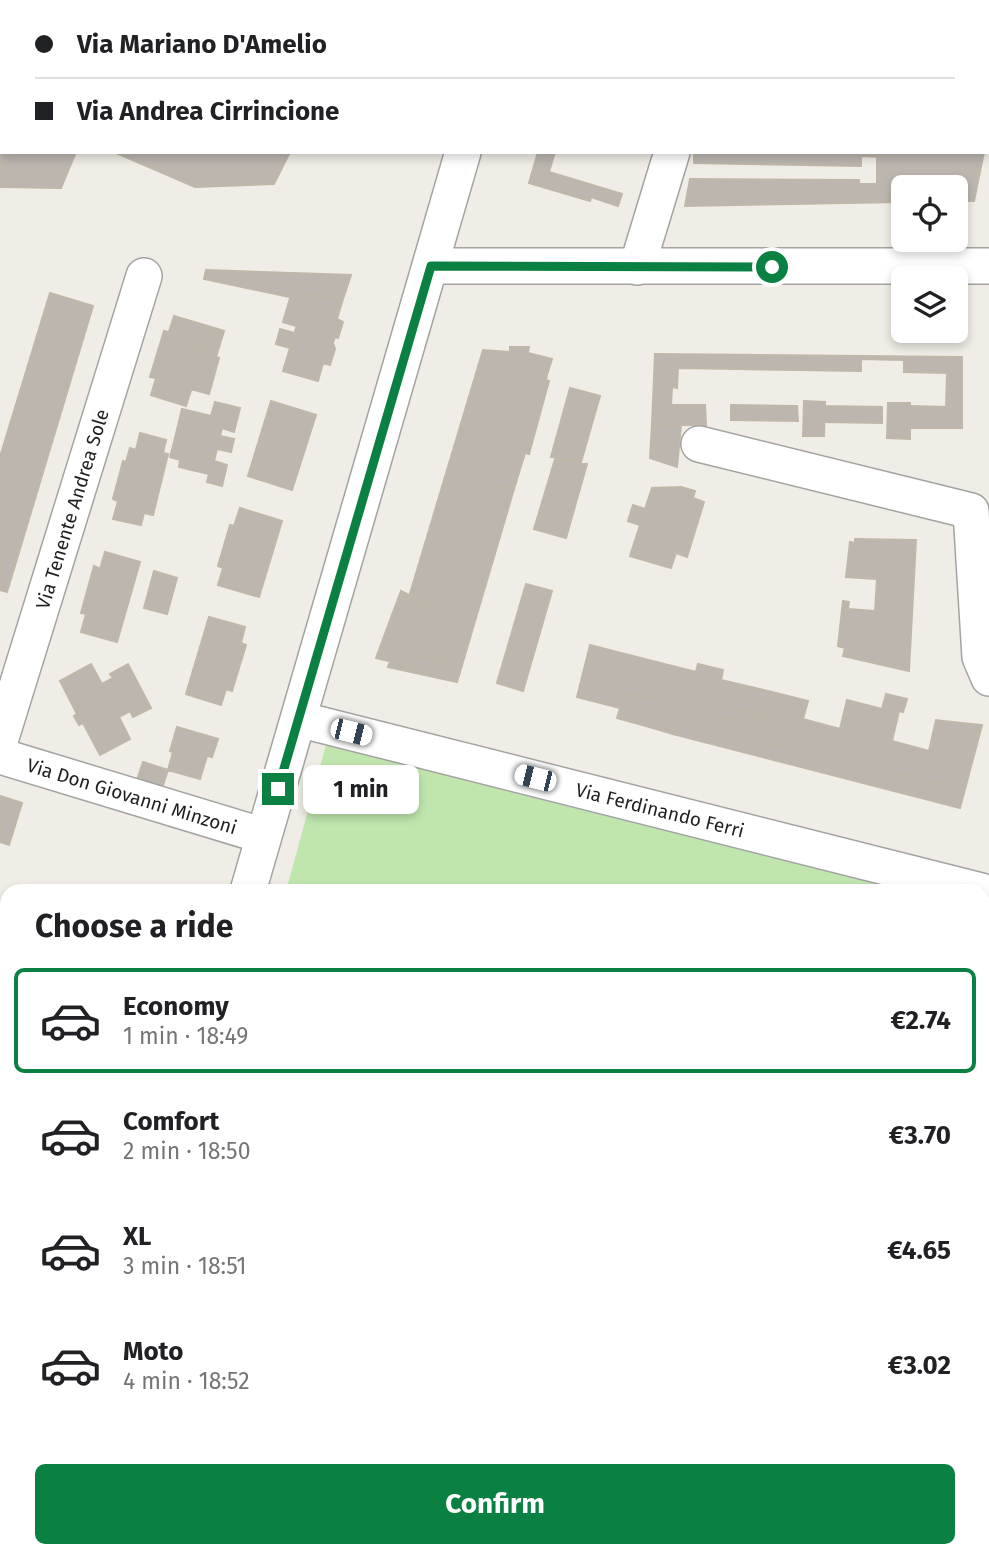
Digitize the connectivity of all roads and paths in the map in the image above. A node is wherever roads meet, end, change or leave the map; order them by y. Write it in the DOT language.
graph roads {
  1 [pos="462,154"];
  2 [pos="671,154"];
  3 [pos="431,266"];
  4 [pos="989,266"];
  5 [pos="637,267"];
  6 [pos="144,276"];
  7 [pos="699,444"];
  8 [pos="989,678"];
  9 [pos="298,719"];
  10 [pos="0,741"];
  11 [pos="0,756"];
  12 [pos="264,836"];
  13 [pos="250,884"];
  14 [pos="954,884"];
  1 -- 3 [label="street"];
  2 -- 5 [label="street"];
  3 -- 5 [label="street"];
  3 -- 9 [label="street"];
  4 -- 5 [label="street"];
  6 -- 10 [label="street, Via Tenente Andrea Sole"];
  7 -- 8 [label="street"];
  9 -- 12 [label="street"];
  9 -- 14 [label="street, Via Ferdinando Ferri"];
  11 -- 12 [label="street, Via Don Giovanni Minzoni"];
  12 -- 13 [label="street"];
}
